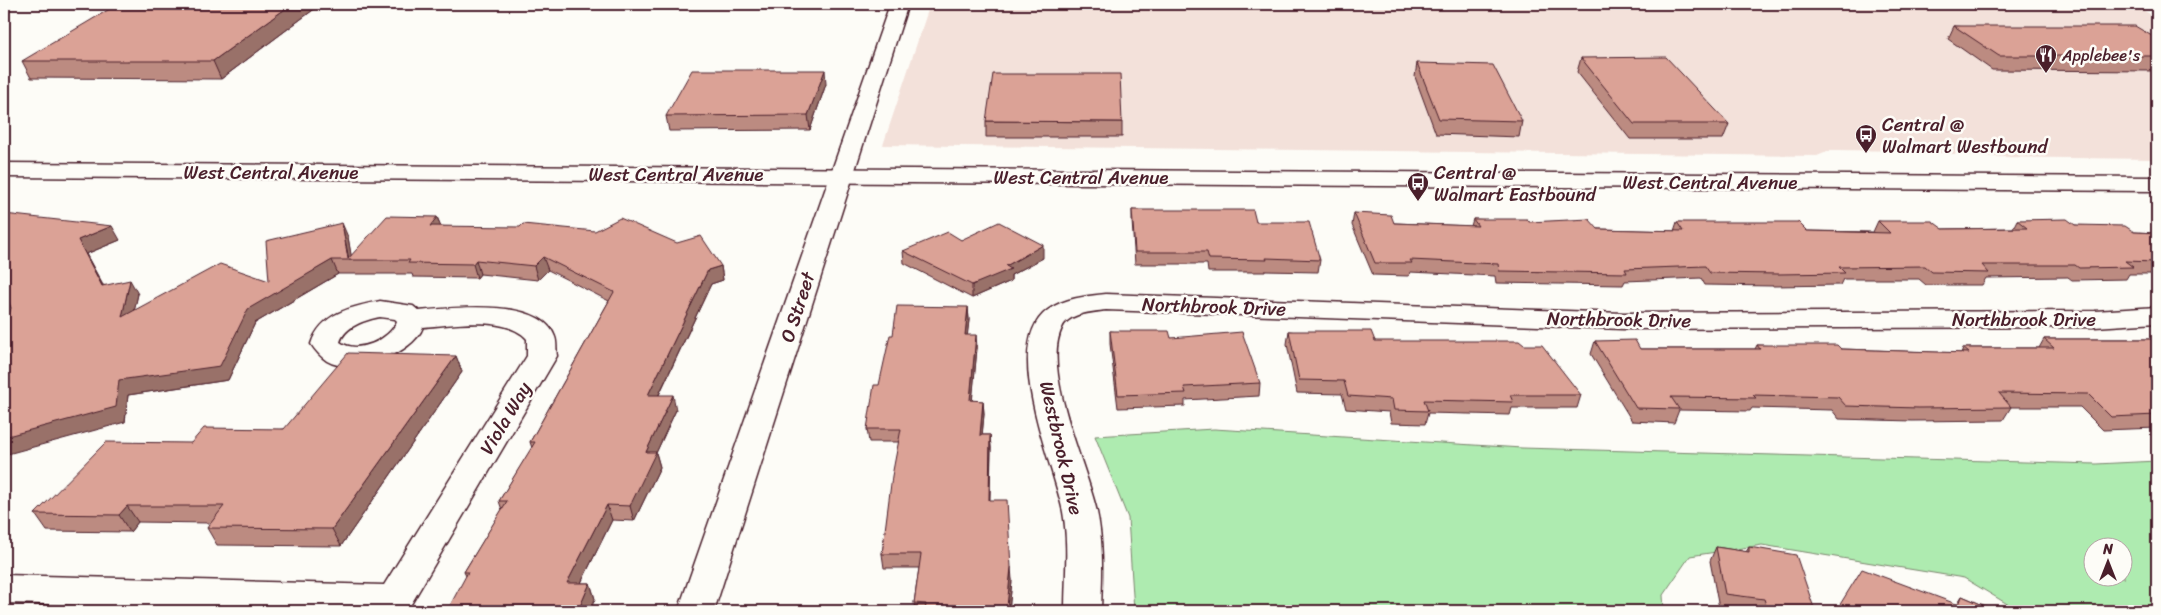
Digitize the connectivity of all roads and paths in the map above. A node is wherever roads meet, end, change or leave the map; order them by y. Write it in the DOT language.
graph roads {
  1 [pos="899,4"];
  2 [pos="4,170"];
  3 [pos="841,175"];
  4 [pos="2157,184"];
  5 [pos="1081,305"];
  6 [pos="2157,315"];
  7 [pos="412,320"];
  8 [pos="4,589"];
  9 [pos="392,605"];
  10 [pos="696,611"];
  11 [pos="1083,611"];
  1 -- 3 [label="street, O Street"];
  2 -- 3 [label="street, West Central Avenue"];
  3 -- 4 [label="street, West Central Avenue"];
  3 -- 10 [label="street, O Street"];
  5 -- 6 [label="street, Northbrook Drive"];
  5 -- 11 [label="street, Westbrook Drive"];
  7 -- 9 [label="street, Viola Way"];
  8 -- 9 [label="street"];
}
